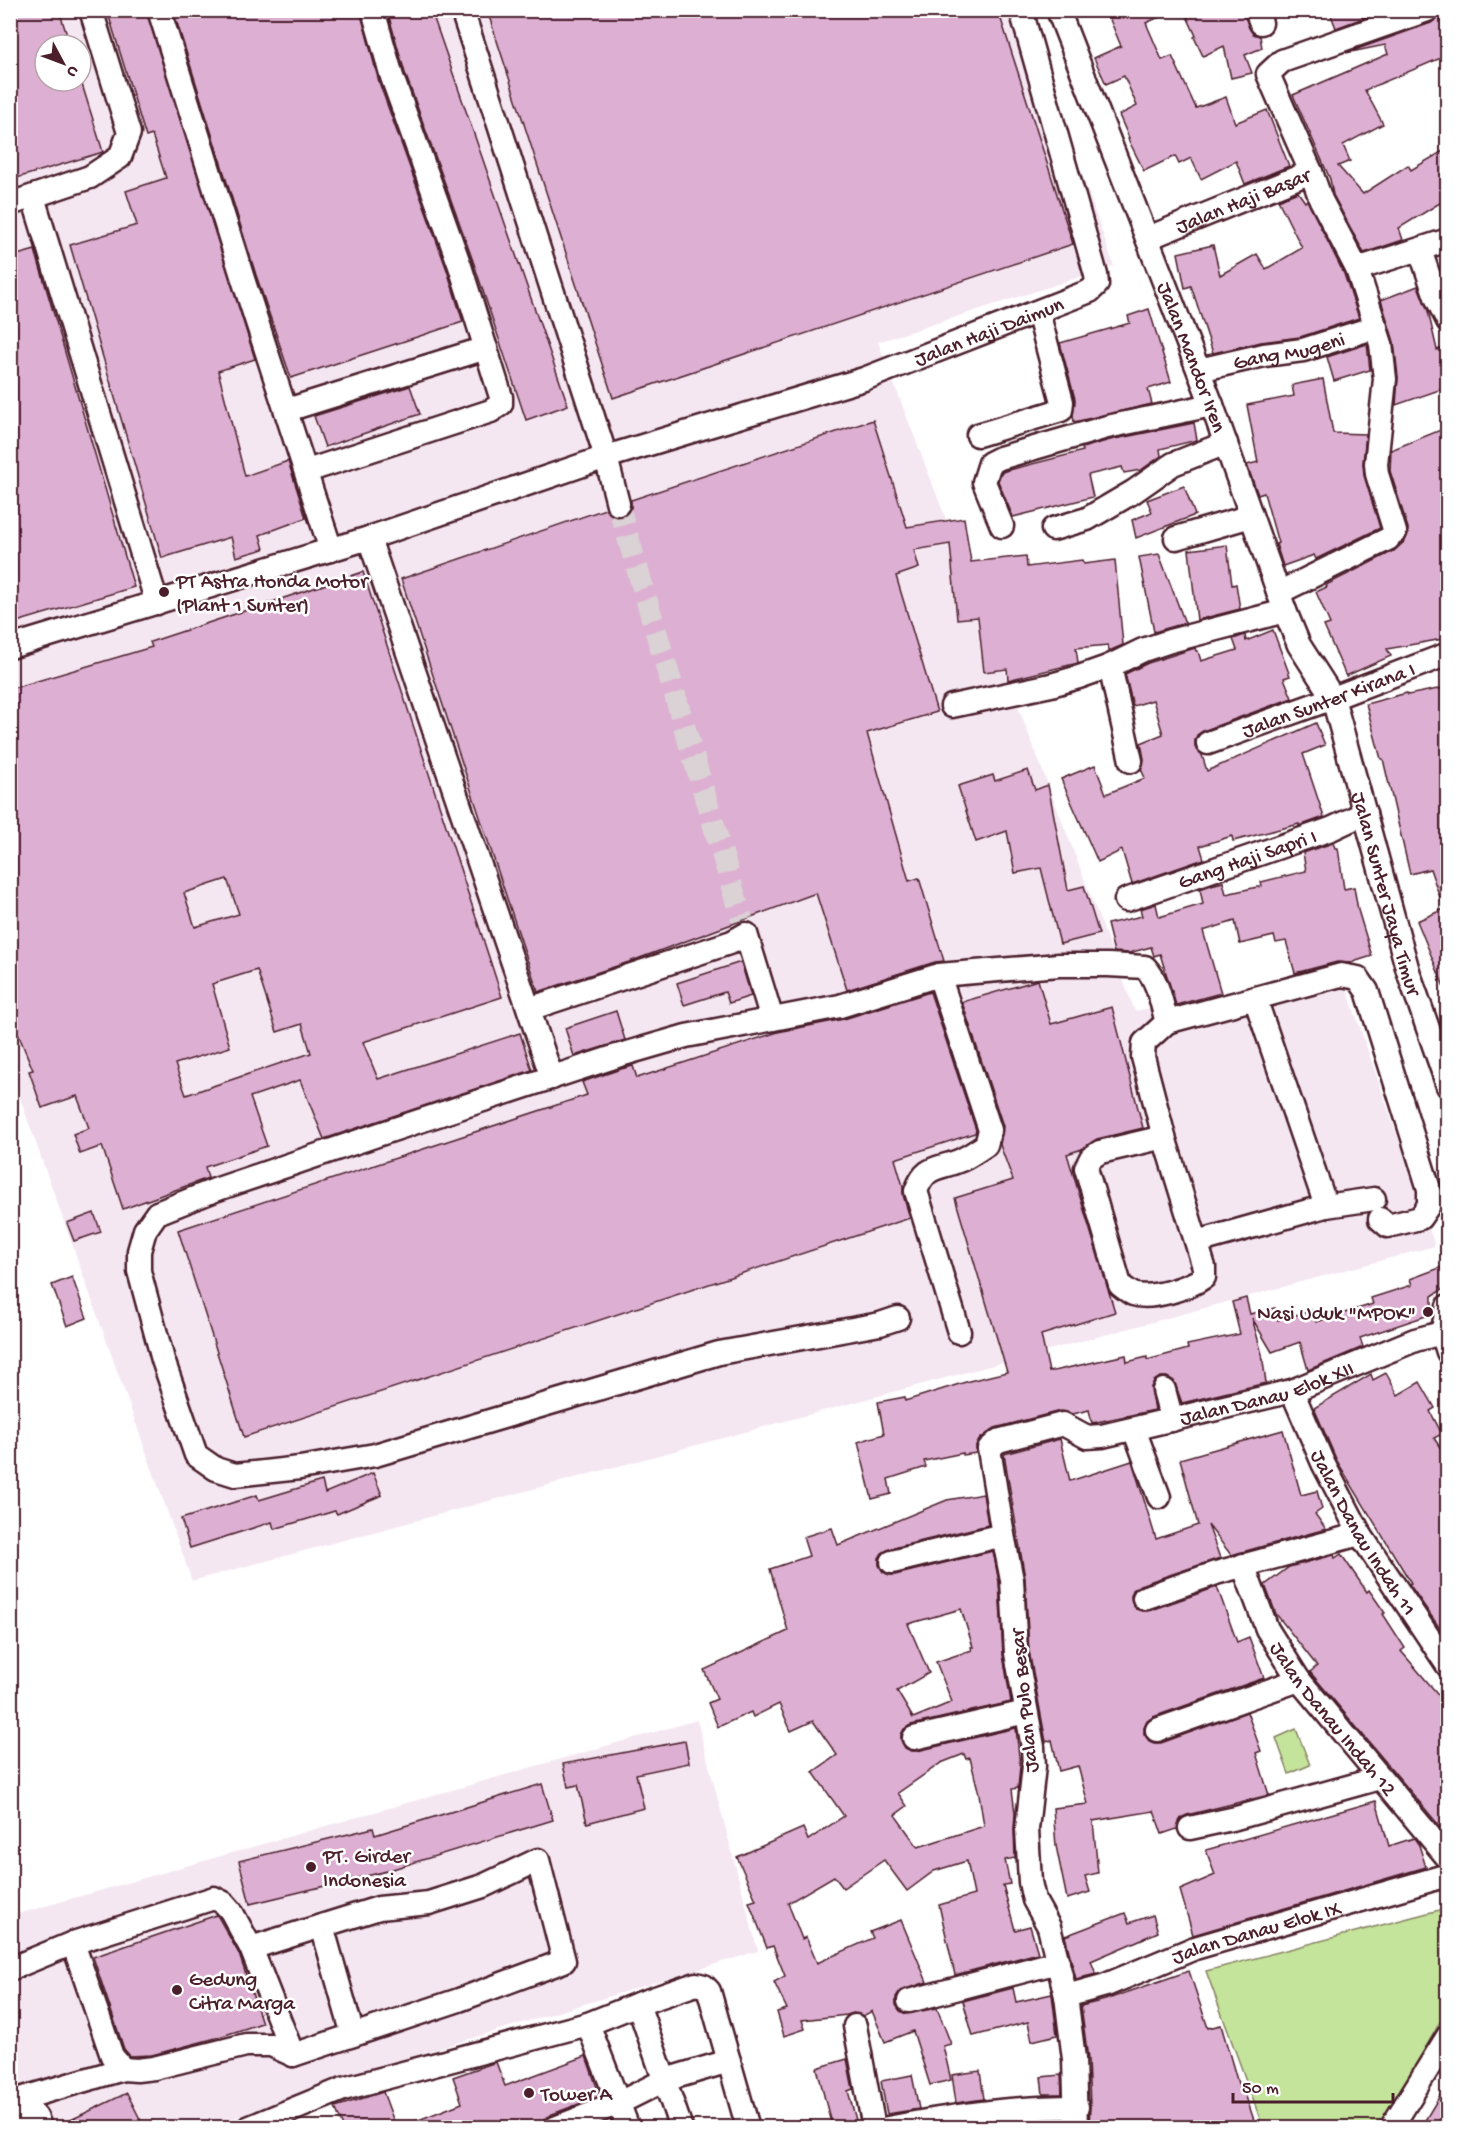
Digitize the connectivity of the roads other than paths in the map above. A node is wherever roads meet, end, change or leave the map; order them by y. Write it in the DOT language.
graph roads {
  1 [pos="91,10"];
  2 [pos="159,10"];
  3 [pos="373,10"];
  4 [pos="462,10"];
  5 [pos="1021,10"];
  6 [pos="1059,10"];
  7 [pos="1427,10"];
  8 [pos="1311,172"];
  9 [pos="33,197"];
  10 [pos="10,204"];
  11 [pos="1148,238"];
  12 [pos="1448,240"];
  13 [pos="1420,250"];
  14 [pos="1357,269"];
  15 [pos="1038,312"];
  16 [pos="1448,321"];
  17 [pos="1376,327"];
  18 [pos="486,348"];
  19 [pos="1199,370"];
  20 [pos="1212,405"];
  21 [pos="287,410"];
  22 [pos="978,435"];
  23 [pos="1226,443"];
  24 [pos="606,457"];
  25 [pos="307,471"];
  26 [pos="618,504"];
  27 [pos="1251,516"];
  28 [pos="1002,526"];
  29 [pos="1053,529"];
  30 [pos="369,538"];
  31 [pos="1176,538"];
  32 [pos="332,550"];
  33 [pos="1281,602"];
  34 [pos="157,603"];
  35 [pos="10,647"];
  36 [pos="1448,654"];
  37 [pos="1110,666"];
  38 [pos="1332,698"];
  39 [pos="952,705"];
  40 [pos="1208,743"];
  41 [pos="1131,761"];
  42 [pos="1365,813"];
  43 [pos="1126,900"];
  44 [pos="939,975"];
  45 [pos="1255,998"];
  46 [pos="529,1009"];
  47 [pos="772,1019"];
  48 [pos="1167,1022"];
  49 [pos="552,1078"];
  50 [pos="1448,1086"];
  51 [pos="1164,1137"];
  52 [pos="1326,1206"];
  53 [pos="1197,1242"];
  54 [pos="1448,1306"];
  55 [pos="898,1318"];
  56 [pos="959,1332"];
  57 [pos="1445,1343"];
  58 [pos="1164,1390"];
  59 [pos="1292,1391"];
  60 [pos="1172,1420"];
  61 [pos="1134,1429"];
  62 [pos="1087,1437"];
  63 [pos="1159,1497"];
  64 [pos="1360,1534"];
  65 [pos="1002,1535"];
  66 [pos="892,1562"];
  67 [pos="1243,1565"];
  68 [pos="1144,1599"];
  69 [pos="1448,1666"];
  70 [pos="1299,1680"];
  71 [pos="1026,1712"];
  72 [pos="1157,1730"];
  73 [pos="914,1738"];
  74 [pos="1380,1778"];
  75 [pos="1190,1828"];
  76 [pos="1448,1858"];
  77 [pos="1448,1875"];
  78 [pos="322,1926"];
  79 [pos="73,1943"];
  80 [pos="251,1948"];
  81 [pos="1058,1962"];
  82 [pos="10,1969"];
  83 [pos="1066,1996"];
  84 [pos="909,2001"];
  85 [pos="638,2004"];
  86 [pos="588,2024"];
  87 [pos="855,2026"];
  88 [pos="353,2035"];
  89 [pos="1448,2036"];
  90 [pos="293,2055"];
  91 [pos="729,2061"];
  92 [pos="123,2068"];
  93 [pos="665,2080"];
  94 [pos="10,2102"];
  95 [pos="619,2103"];
  96 [pos="1076,2117"];
  97 [pos="10,2118"];
  98 [pos="931,2123"];
  99 [pos="40,2127"];
  100 [pos="248,2127"];
  101 [pos="555,2127"];
  102 [pos="628,2127"];
  103 [pos="681,2127"];
  104 [pos="748,2127"];
  105 [pos="874,2127"];
  106 [pos="888,2127"];
  107 [pos="1391,2127"];
  1 -- 9 [label="street"];
  2 -- 21 [label="street"];
  3 -- 18 [label="street"];
  4 -- 24 [label="street"];
  5 -- 15 [label="street, Jalan Haji Daimun"];
  6 -- 11 [label="street, Jalan Mandor Iren"];
  7 -- 8 [label="street, Jalan Haji Basar"];
  8 -- 11 [label="street, Jalan Haji Basar"];
  8 -- 14 [label="street"];
  9 -- 10 [label="street"];
  9 -- 34 [label="street"];
  11 -- 19 [label="street, Jalan Mandor Iren"];
  12 -- 13 [label="street"];
  13 -- 14 [label="street"];
  13 -- 16 [label="street"];
  14 -- 17 [label="street"];
  15 -- 22 [label="street"];
  15 -- 24 [label="street, Jalan Haji Daimun"];
  17 -- 19 [label="street, Gang Mugeni"];
  17 -- 33 [label="street"];
  18 -- 21 [label="street"];
  18 -- 25 [label="street"];
  19 -- 20 [label="street, Jalan Mandor Iren"];
  20 -- 23 [label="street, Jalan Mandor Iren"];
  20 -- 28 [label="street"];
  21 -- 25 [label="street"];
  23 -- 27 [label="street, Jalan Mandor Iren"];
  23 -- 29 [label="street"];
  24 -- 26 [label="street"];
  24 -- 30 [label="street, Jalan Haji Daimun"];
  25 -- 32 [label="street"];
  27 -- 31 [label="street"];
  27 -- 33 [label="street, Jalan Mandor Iren"];
  30 -- 32 [label="street, Jalan Haji Daimun"];
  30 -- 46 [label="street"];
  32 -- 34 [label="street, Jalan Haji Daimun"];
  33 -- 37 [label="street"];
  33 -- 38 [label="street, Jalan Mandor Iren"];
  34 -- 35 [label="street, Jalan Haji Daimun"];
  36 -- 38 [label="street, Jalan Sunter Kirana I"];
  37 -- 39 [label="street"];
  37 -- 41 [label="street"];
  38 -- 40 [label="street, Jalan Sunter Kirana I"];
  38 -- 42 [label="street, Jalan Sunter Jaya Timur"];
  42 -- 43 [label="street, Gang Haji Sapri I"];
  42 -- 50 [label="street, Jalan Sunter Jaya Timur"];
  44 -- 47 [label="street"];
  44 -- 48 [label="street"];
  44 -- 56 [label="street"];
  45 -- 48 [label="street"];
  45 -- 52 [label="street"];
  45 -- 52 [label="street"];
  46 -- 47 [label="street"];
  46 -- 49 [label="street"];
  47 -- 49 [label="street"];
  48 -- 51 [label="street"];
  49 -- 55 [label="street"];
  51 -- 53 [label="street"];
  51 -- 53 [label="street"];
  52 -- 53 [label="street"];
  54 -- 57 [label="street"];
  57 -- 59 [label="street, Jalan Danau Elok XII"];
  58 -- 60 [label="street"];
  59 -- 60 [label="street, Jalan Danau Elok XII"];
  59 -- 64 [label="street, Jalan Danau Indah 11"];
  60 -- 61 [label="street, Jalan Danau Elok XII"];
  61 -- 62 [label="street, Jalan Danau Elok XII"];
  61 -- 63 [label="street"];
  62 -- 65 [label="street, Jalan Pulo Besar"];
  64 -- 67 [label="street"];
  64 -- 69 [label="street, Jalan Danau Indah 11"];
  65 -- 66 [label="street"];
  65 -- 71 [label="street, Jalan Pulo Besar"];
  67 -- 68 [label="street"];
  67 -- 70 [label="street, Jalan Danau Indah 12"];
  70 -- 72 [label="street"];
  70 -- 74 [label="street, Jalan Danau Indah 12"];
  71 -- 73 [label="street"];
  71 -- 81 [label="street, Jalan Pulo Besar"];
  74 -- 75 [label="street"];
  74 -- 76 [label="street, Jalan Danau Indah 12"];
  77 -- 83 [label="street, Jalan Danau Elok IX"];
  78 -- 80 [label="street"];
  78 -- 88 [label="street"];
  78 -- 88 [label="street"];
  79 -- 80 [label="street"];
  79 -- 82 [label="street"];
  79 -- 92 [label="street"];
  80 -- 90 [label="street"];
  81 -- 83 [label="street, Jalan Pulo Besar"];
  81 -- 84 [label="street"];
  83 -- 96 [label="street, Jalan Pulo Besar"];
  85 -- 86 [label="street"];
  85 -- 91 [label="street"];
  85 -- 93 [label="street"];
  86 -- 95 [label="street"];
  86 -- 100 [label="street"];
  87 -- 105 [label="street"];
  88 -- 90 [label="street"];
  89 -- 107 [label="street"];
  90 -- 92 [label="street"];
  91 -- 93 [label="street"];
  91 -- 104 [label="street"];
  92 -- 94 [label="street"];
  93 -- 95 [label="street"];
  93 -- 103 [label="street"];
  95 -- 101 [label="street"];
  95 -- 102 [label="street"];
  96 -- 98 [label="street"];
  97 -- 99 [label="street"];
  98 -- 106 [label="street"];
}
